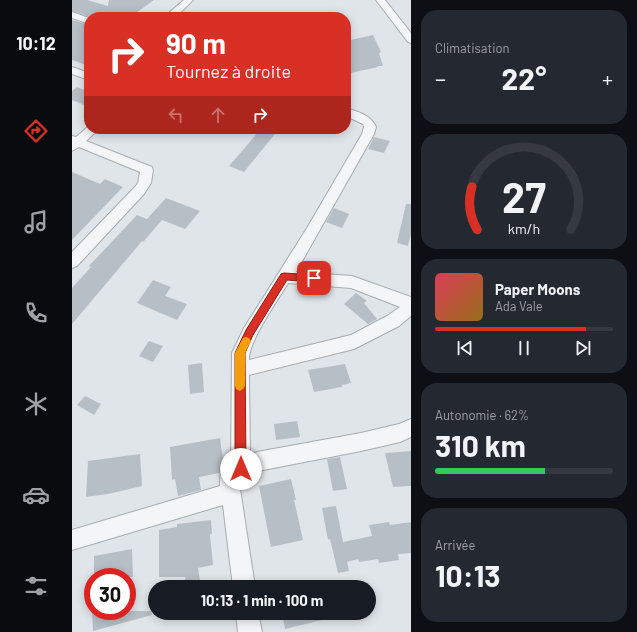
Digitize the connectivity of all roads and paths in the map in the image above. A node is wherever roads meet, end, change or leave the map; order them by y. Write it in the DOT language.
graph roads {
  1 [pos="189,0"];
  2 [pos="380,0"];
  3 [pos="175,12"];
  4 [pos="72,15"];
  5 [pos="84,19"];
  6 [pos="411,40"];
  7 [pos="72,70"];
  8 [pos="84,75"];
  9 [pos="351,114"];
  10 [pos="86,134"];
  11 [pos="74,143"];
  12 [pos="72,262"];
  13 [pos="284,277"];
  14 [pos="411,306"];
  15 [pos="239,370"];
  16 [pos="411,428"];
  17 [pos="241,469"];
  18 [pos="230,493"];
  19 [pos="72,540"];
  20 [pos="243,580"];
  21 [pos="248,620"];
  22 [pos="250,632"];
  1 -- 3 [label="street"];
  2 -- 6 [label="street"];
  4 -- 5 [label="street"];
  7 -- 8 [label="street"];
  9 -- 13 [label="street"];
  10 -- 11 [label="street"];
  11 -- 12 [label="street"];
  13 -- 14 [label="street"];
  13 -- 15 [label="street"];
  14 -- 15 [label="street"];
  15 -- 17 [label="street"];
  16 -- 17 [label="street"];
  17 -- 18 [label="street"];
  18 -- 19 [label="street"];
  18 -- 20 [label="street"];
  21 -- 22 [label="street"];
}
